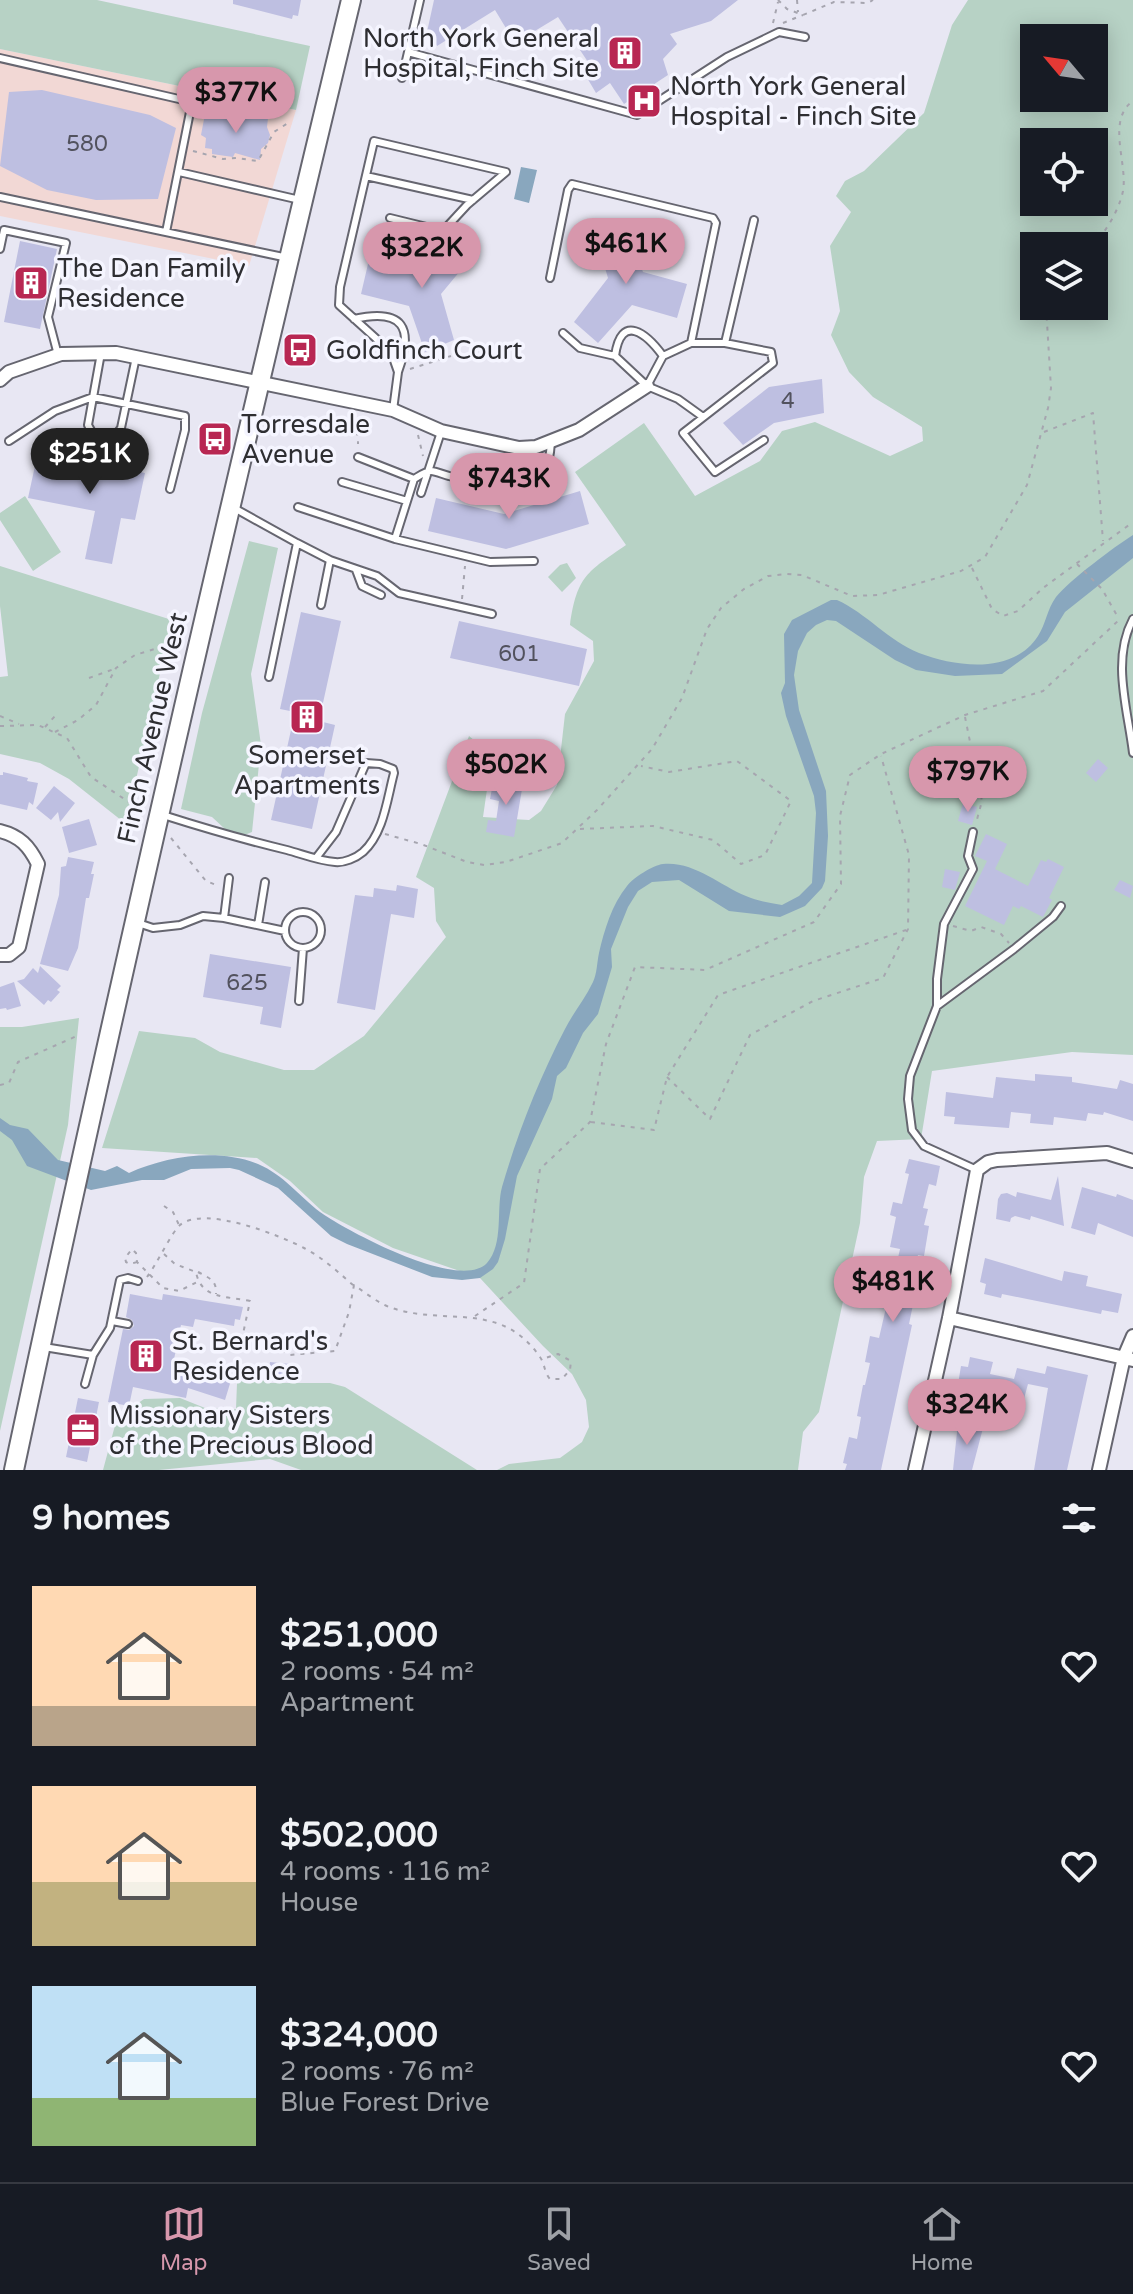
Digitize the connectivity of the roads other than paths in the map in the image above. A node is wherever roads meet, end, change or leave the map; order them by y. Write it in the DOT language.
graph roads {
  1 [pos="351,0"];
  2 [pos="420,0"];
  3 [pos="805,37"];
  4 [pos="408,52"];
  5 [pos="0,58"];
  6 [pos="402,78"];
  7 [pos="179,172"];
  8 [pos="366,176"];
  9 [pos="0,197"];
  10 [pos="473,200"];
  11 [pos="302,201"];
  12 [pos="390,218"];
  13 [pos="754,220"];
  14 [pos="166,232"];
  15 [pos="0,249"];
  16 [pos="288,258"];
  17 [pos="550,278"];
  18 [pos="354,319"];
  19 [pos="563,333"];
  20 [pos="691,343"];
  21 [pos="725,343"];
  22 [pos="101,353"];
  23 [pos="58,355"];
  24 [pos="615,356"];
  25 [pos="663,356"];
  26 [pos="136,357"];
  27 [pos="398,372"];
  28 [pos="0,380"];
  29 [pos="258,382"];
  30 [pos="647,386"];
  31 [pos="93,397"];
  32 [pos="126,404"];
  33 [pos="393,410"];
  34 [pos="703,417"];
  35 [pos="441,431"];
  36 [pos="764,440"];
  37 [pos="9,441"];
  38 [pos="551,442"];
  39 [pos="358,457"];
  40 [pos="429,471"];
  41 [pos="414,479"];
  42 [pos="342,482"];
  43 [pos="170,489"];
  44 [pos="421,493"];
  45 [pos="407,501"];
  46 [pos="230,506"];
  47 [pos="298,507"];
  48 [pos="395,539"];
  49 [pos="297,543"];
  50 [pos="330,560"];
  51 [pos="534,561"];
  52 [pos="356,570"];
  53 [pos="381,595"];
  54 [pos="321,605"];
  55 [pos="492,614"];
  56 [pos="1133,619"];
  57 [pos="269,677"];
  58 [pos="1133,753"];
  59 [pos="159,818"];
  60 [pos="0,831"];
  61 [pos="973,832"];
  62 [pos="316,858"];
  63 [pos="229,878"];
  64 [pos="265,882"];
  65 [pos="1061,906"];
  66 [pos="224,918"];
  67 [pos="134,923"];
  68 [pos="258,925"];
  69 [pos="285,931"];
  70 [pos="303,948"];
  71 [pos="0,955"];
  72 [pos="299,1001"];
  73 [pos="937,1006"];
  74 [pos="1133,1161"];
  75 [pos="977,1170"];
  76 [pos="138,1281"];
  77 [pos="949,1318"];
  78 [pos="112,1321"];
  79 [pos="128,1324"];
  80 [pos="1133,1336"];
  81 [pos="40,1347"];
  82 [pos="93,1355"];
  83 [pos="1128,1358"];
  84 [pos="85,1384"];
  85 [pos="14,1470"];
  86 [pos="915,1470"];
  87 [pos="1099,1470"];
  1 -- 11 [label="main road, Finch Avenue West"];
  2 -- 4 [label="lane"];
  3 -- 4 [label="lane"];
  4 -- 6 [label="lane"];
  5 -- 7 [label="lane"];
  7 -- 11 [label="lane"];
  7 -- 14 [label="lane"];
  8 -- 10 [label="lane"];
  8 -- 10 [label="lane"];
  8 -- 18 [label="lane"];
  9 -- 14 [label="lane"];
  10 -- 12 [label="lane"];
  11 -- 16 [label="main road, Finch Avenue West"];
  13 -- 21 [label="lane"];
  14 -- 16 [label="lane"];
  15 -- 23 [label="lane"];
  16 -- 29 [label="main road, Finch Avenue West"];
  17 -- 20 [label="lane"];
  18 -- 27 [label="lane"];
  18 -- 27 [label="lane"];
  19 -- 24 [label="lane"];
  20 -- 21 [label="lane"];
  20 -- 25 [label="lane"];
  21 -- 34 [label="lane"];
  22 -- 23 [label="street"];
  22 -- 26 [label="street"];
  22 -- 31 [label="lane"];
  23 -- 28 [label="street"];
  24 -- 25 [label="lane"];
  24 -- 30 [label="lane"];
  25 -- 30 [label="lane"];
  26 -- 29 [label="street"];
  26 -- 32 [label="lane"];
  27 -- 33 [label="lane"];
  29 -- 33 [label="street"];
  29 -- 46 [label="main road, Finch Avenue West"];
  30 -- 34 [label="lane"];
  30 -- 38 [label="street"];
  31 -- 32 [label="lane"];
  31 -- 32 [label="lane"];
  31 -- 37 [label="lane"];
  32 -- 43 [label="lane"];
  33 -- 35 [label="street"];
  34 -- 36 [label="lane"];
  35 -- 38 [label="street"];
  35 -- 40 [label="lane"];
  38 -- 40 [label="lane"];
  39 -- 41 [label="lane"];
  40 -- 41 [label="lane"];
  40 -- 44 [label="lane"];
  41 -- 45 [label="lane"];
  42 -- 45 [label="lane"];
  45 -- 48 [label="lane"];
  46 -- 49 [label="lane"];
  46 -- 59 [label="main road, Finch Avenue West"];
  47 -- 48 [label="lane"];
  48 -- 51 [label="lane"];
  49 -- 50 [label="lane"];
  49 -- 57 [label="lane"];
  50 -- 52 [label="lane"];
  50 -- 54 [label="lane"];
  52 -- 53 [label="lane"];
  52 -- 55 [label="lane"];
  56 -- 58 [label="lane"];
  59 -- 62 [label="lane"];
  59 -- 67 [label="main road, Finch Avenue West"];
  60 -- 71 [label="street"];
  61 -- 73 [label="lane"];
  62 -- 62 [label="lane"];
  63 -- 66 [label="lane"];
  64 -- 68 [label="lane"];
  65 -- 73 [label="lane"];
  66 -- 67 [label="lane"];
  66 -- 68 [label="lane"];
  67 -- 81 [label="main road, Finch Avenue West"];
  68 -- 69 [label="lane"];
  69 -- 70 [label="lane"];
  69 -- 70 [label="lane"];
  70 -- 72 [label="lane"];
  73 -- 75 [label="lane"];
  74 -- 75 [label="street"];
  75 -- 77 [label="street"];
  76 -- 78 [label="lane"];
  77 -- 83 [label="street"];
  77 -- 86 [label="street"];
  78 -- 79 [label="lane"];
  78 -- 82 [label="lane"];
  80 -- 83 [label="street"];
  81 -- 82 [label="lane"];
  81 -- 85 [label="main road, Finch Avenue West"];
  82 -- 84 [label="lane"];
  83 -- 87 [label="street"];
}
